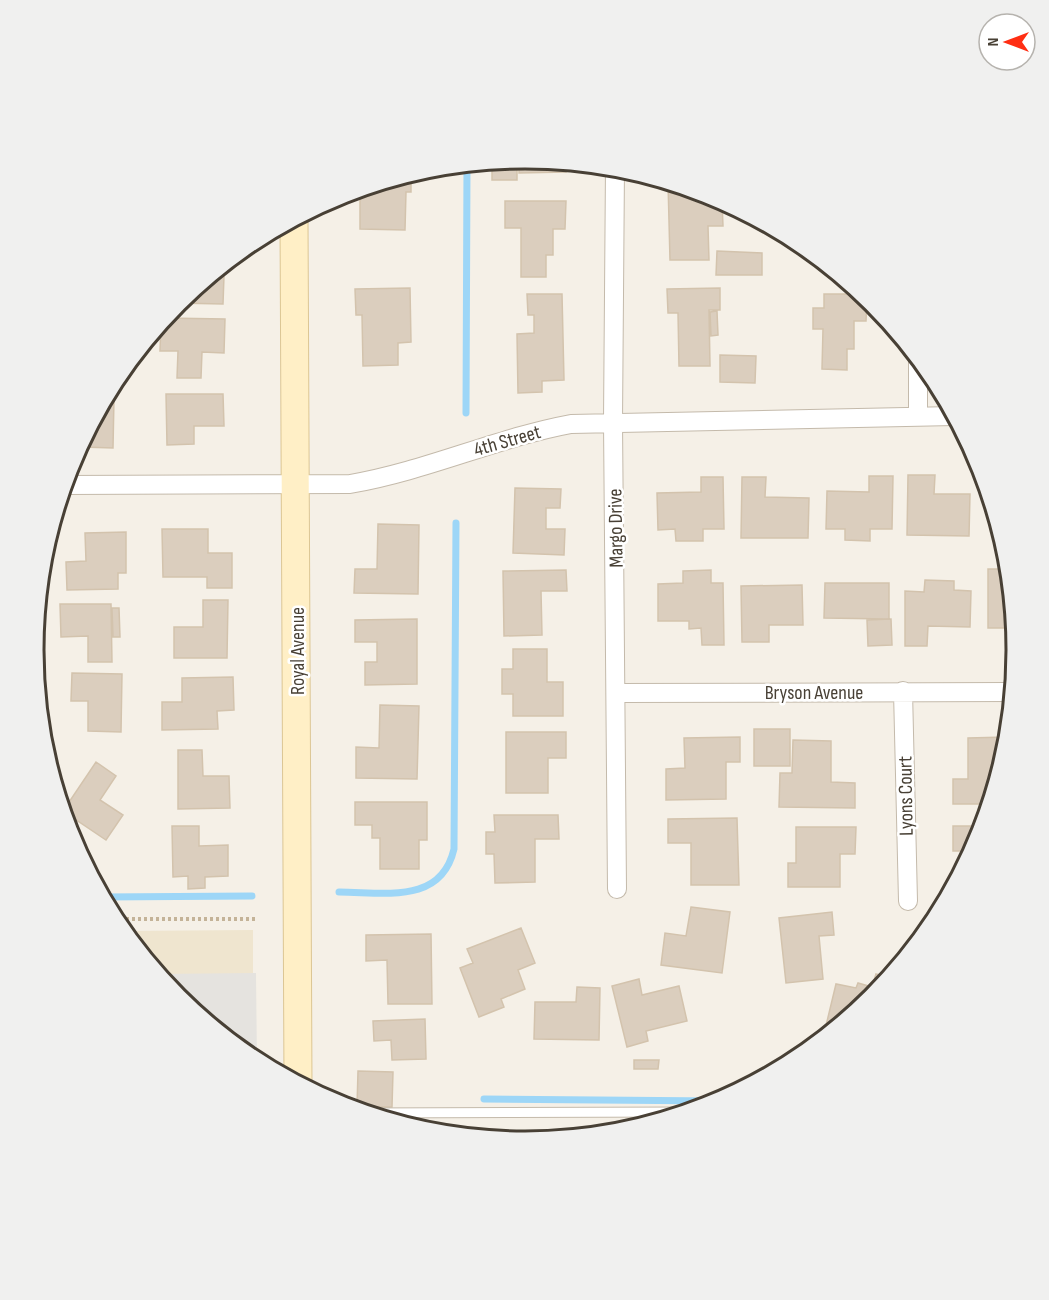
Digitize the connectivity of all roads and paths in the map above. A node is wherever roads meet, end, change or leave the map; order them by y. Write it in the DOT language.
graph roads {
  1 [pos="615,178"];
  2 [pos="294,228"];
  3 [pos="918,374"];
  4 [pos="918,416"];
  5 [pos="944,416"];
  6 [pos="613,422"];
  7 [pos="73,485"];
  8 [pos="297,485"];
  9 [pos="903,692"];
  10 [pos="1003,692"];
  11 [pos="616,693"];
  12 [pos="617,889"];
  13 [pos="908,901"];
  14 [pos="256,919"];
  15 [pos="127,920"];
  16 [pos="298,1074"];
  17 [pos="658,1112"];
  18 [pos="394,1113"];
  1 -- 6 [label="street, Margo Drive"];
  2 -- 8 [label="main road, Royal Avenue"];
  3 -- 4 [label="street"];
  4 -- 5 [label="street, 4th Street"];
  4 -- 6 [label="street, 4th Street"];
  6 -- 8 [label="street, 4th Street"];
  6 -- 11 [label="street, Margo Drive"];
  7 -- 8 [label="street, 4th Street"];
  8 -- 16 [label="main road, Royal Avenue"];
  9 -- 10 [label="street, Bryson Avenue"];
  9 -- 11 [label="street, Bryson Avenue"];
  9 -- 13 [label="street, Lyons Court"];
  11 -- 12 [label="street, Margo Drive"];
  14 -- 15 [label="path"];
  17 -- 18 [label="lane"];
}
